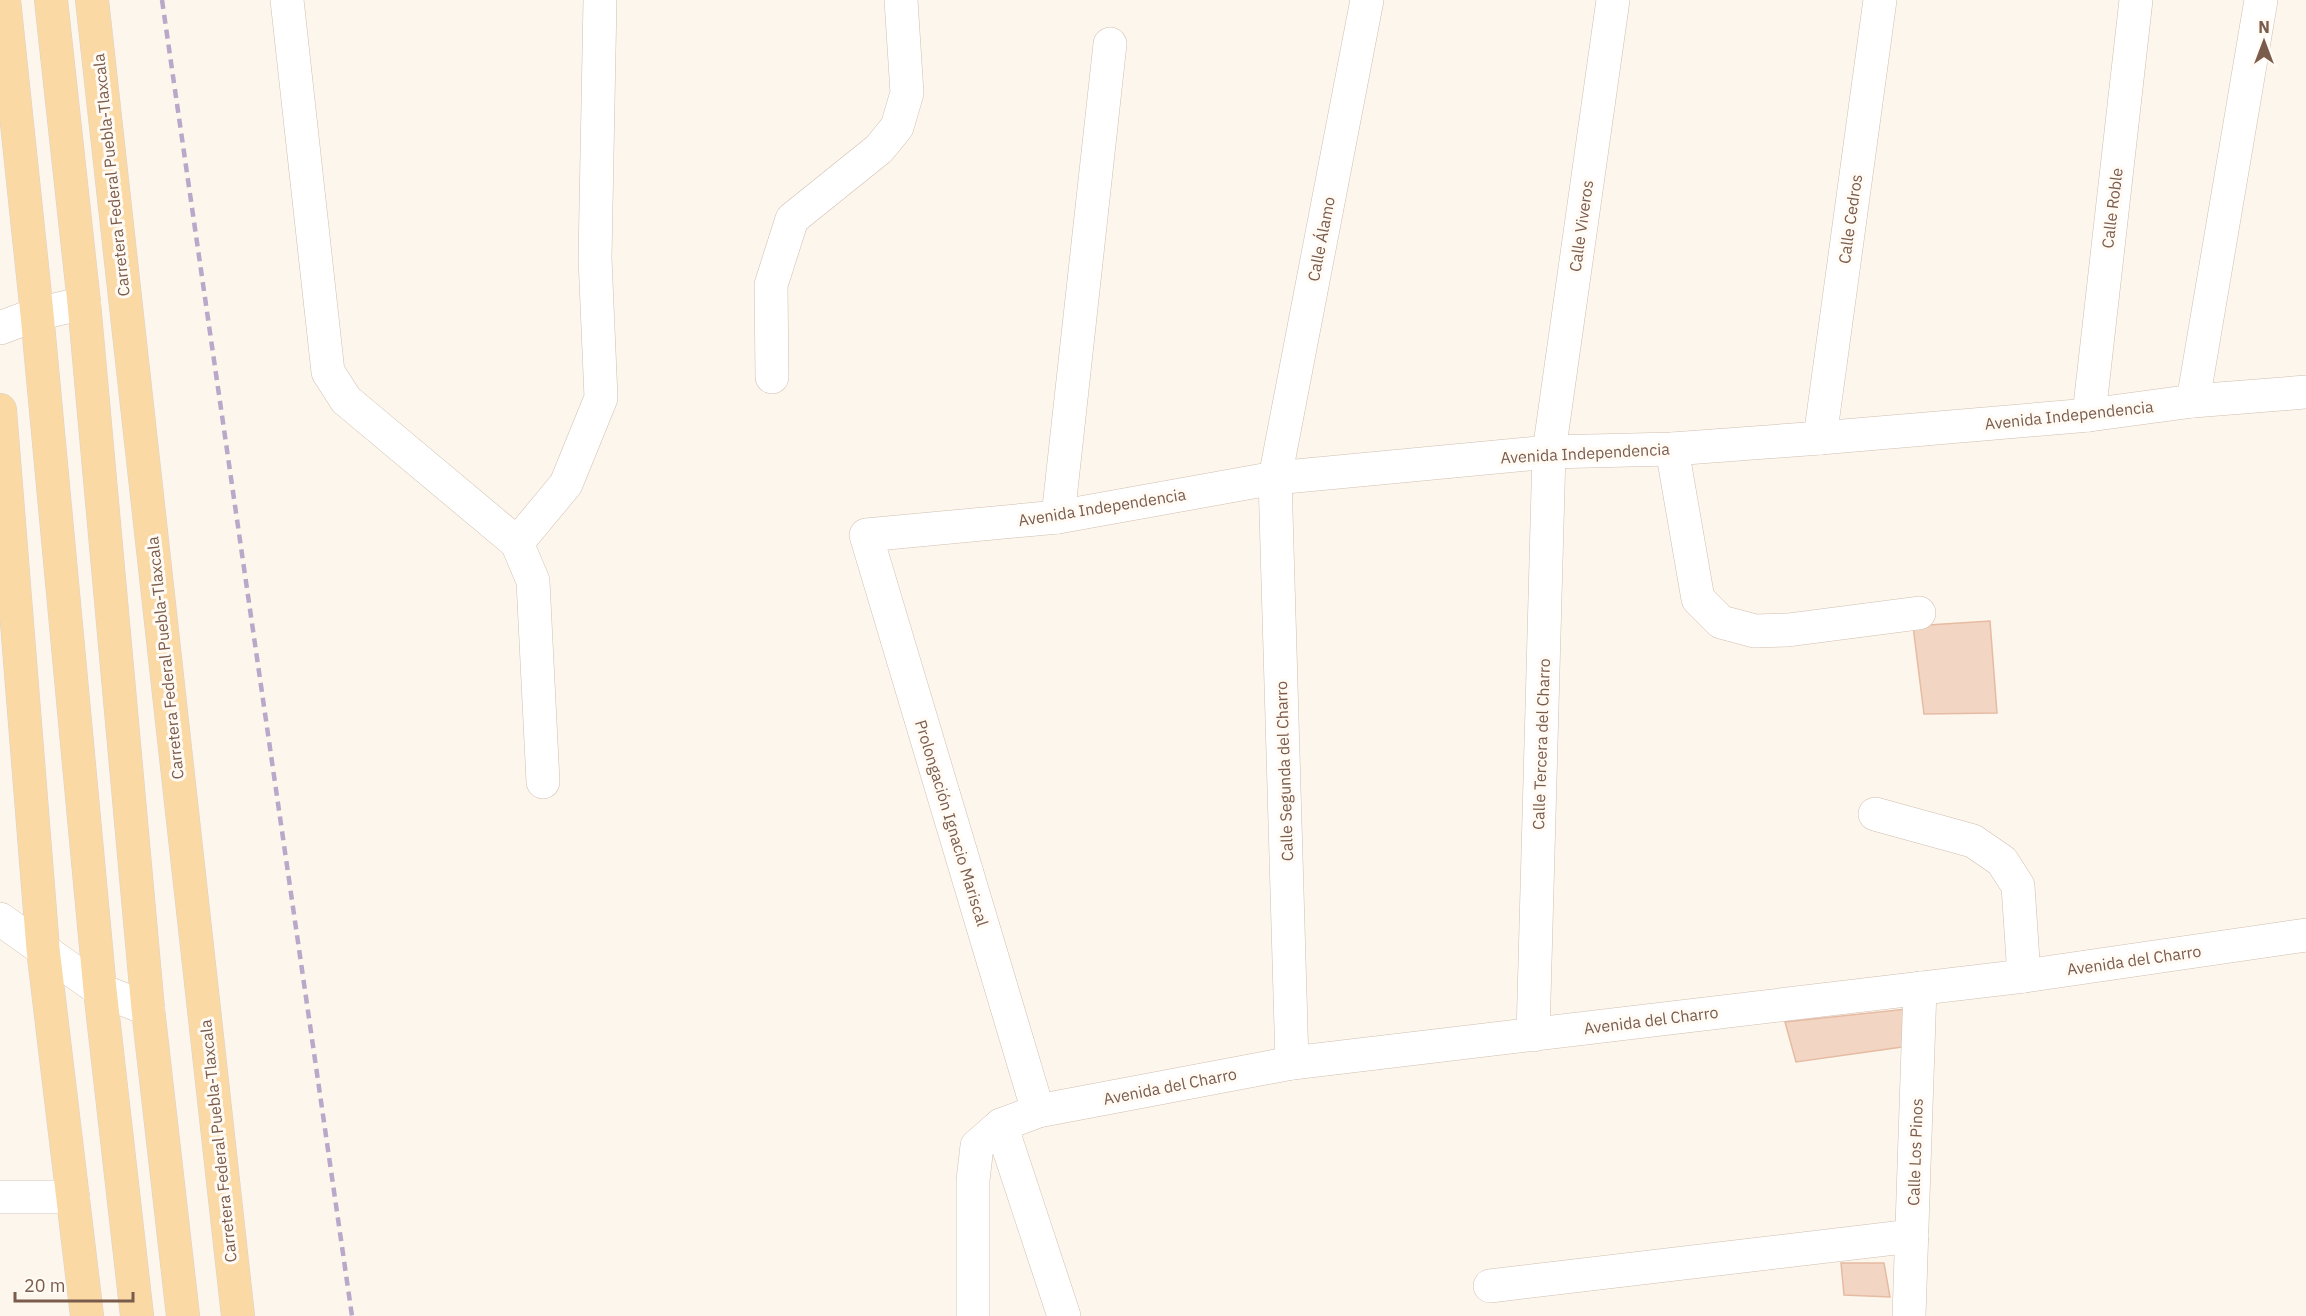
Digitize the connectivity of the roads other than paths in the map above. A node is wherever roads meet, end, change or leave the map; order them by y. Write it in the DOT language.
graph roads {
  1 [pos="4,0"];
  2 [pos="51,0"];
  3 [pos="92,0"];
  4 [pos="287,0"];
  5 [pos="600,0"];
  6 [pos="901,0"];
  7 [pos="1367,0"];
  8 [pos="1613,0"];
  9 [pos="1880,0"];
  10 [pos="2136,0"];
  11 [pos="2261,0"];
  12 [pos="1110,44"];
  13 [pos="84,303"];
  14 [pos="37,314"];
  15 [pos="0,328"];
  16 [pos="772,377"];
  17 [pos="2306,392"];
  18 [pos="2193,402"];
  19 [pos="0,410"];
  20 [pos="2088,415"];
  21 [pos="1820,438"];
  22 [pos="1672,449"];
  23 [pos="1549,452"];
  24 [pos="1275,478"];
  25 [pos="1058,517"];
  26 [pos="866,536"];
  27 [pos="517,543"];
  28 [pos="1919,612"];
  29 [pos="10,651"];
  30 [pos="543,782"];
  31 [pos="1875,814"];
  32 [pos="0,919"];
  33 [pos="2306,935"];
  34 [pos="43,949"];
  35 [pos="2024,976"];
  36 [pos="1920,988"];
  37 [pos="100,990"];
  38 [pos="148,1009"];
  39 [pos="1533,1035"];
  40 [pos="1292,1063"];
  41 [pos="1038,1111"];
  42 [pos="1001,1125"];
  43 [pos="0,1197"];
  44 [pos="73,1197"];
  45 [pos="1912,1236"];
  46 [pos="1490,1286"];
  47 [pos="87,1316"];
  48 [pos="137,1316"];
  49 [pos="183,1316"];
  50 [pos="238,1316"];
  51 [pos="973,1316"];
  52 [pos="1064,1316"];
  53 [pos="1909,1316"];
  1 -- 14 [label="main road"];
  2 -- 13 [label="main road"];
  3 -- 50 [label="main road, Carretera Federal Puebla-Tlaxcala"];
  4 -- 27 [label="street"];
  5 -- 27 [label="street"];
  6 -- 16 [label="street"];
  7 -- 24 [label="street, Calle Álamo"];
  8 -- 23 [label="street, Calle Viveros"];
  9 -- 21 [label="street, Calle Cedros"];
  10 -- 20 [label="street, Calle Roble"];
  11 -- 18 [label="street"];
  12 -- 25 [label="street"];
  13 -- 14 [label="street"];
  13 -- 38 [label="main road"];
  14 -- 15 [label="street"];
  14 -- 37 [label="main road"];
  17 -- 18 [label="street, Avenida Independencia"];
  18 -- 20 [label="street, Avenida Independencia"];
  19 -- 29 [label="main road"];
  20 -- 21 [label="street, Avenida Independencia"];
  21 -- 22 [label="street, Avenida Independencia"];
  22 -- 23 [label="street, Avenida Independencia"];
  22 -- 28 [label="street"];
  23 -- 24 [label="street, Avenida Independencia"];
  23 -- 39 [label="street, Calle Tercera del Charro"];
  24 -- 25 [label="street, Avenida Independencia"];
  24 -- 40 [label="street, Calle Segunda del Charro"];
  25 -- 26 [label="street, Avenida Independencia"];
  26 -- 41 [label="street, Prolongación Ignacio Mariscal"];
  27 -- 30 [label="street"];
  29 -- 34 [label="main road"];
  31 -- 35 [label="street"];
  32 -- 34 [label="street"];
  33 -- 35 [label="street, Avenida del Charro"];
  34 -- 37 [label="street"];
  34 -- 44 [label="main road"];
  35 -- 36 [label="street, Avenida del Charro"];
  36 -- 39 [label="street, Avenida del Charro"];
  36 -- 45 [label="street, Calle Los Pinos"];
  37 -- 38 [label="street"];
  37 -- 48 [label="main road"];
  38 -- 49 [label="main road"];
  39 -- 40 [label="street, Avenida del Charro"];
  40 -- 41 [label="street, Avenida del Charro"];
  41 -- 42 [label="street, Avenida del Charro"];
  42 -- 51 [label="street"];
  42 -- 52 [label="street"];
  43 -- 44 [label="street"];
  44 -- 47 [label="main road"];
  45 -- 46 [label="street"];
  45 -- 53 [label="street, Calle Los Pinos"];
}
